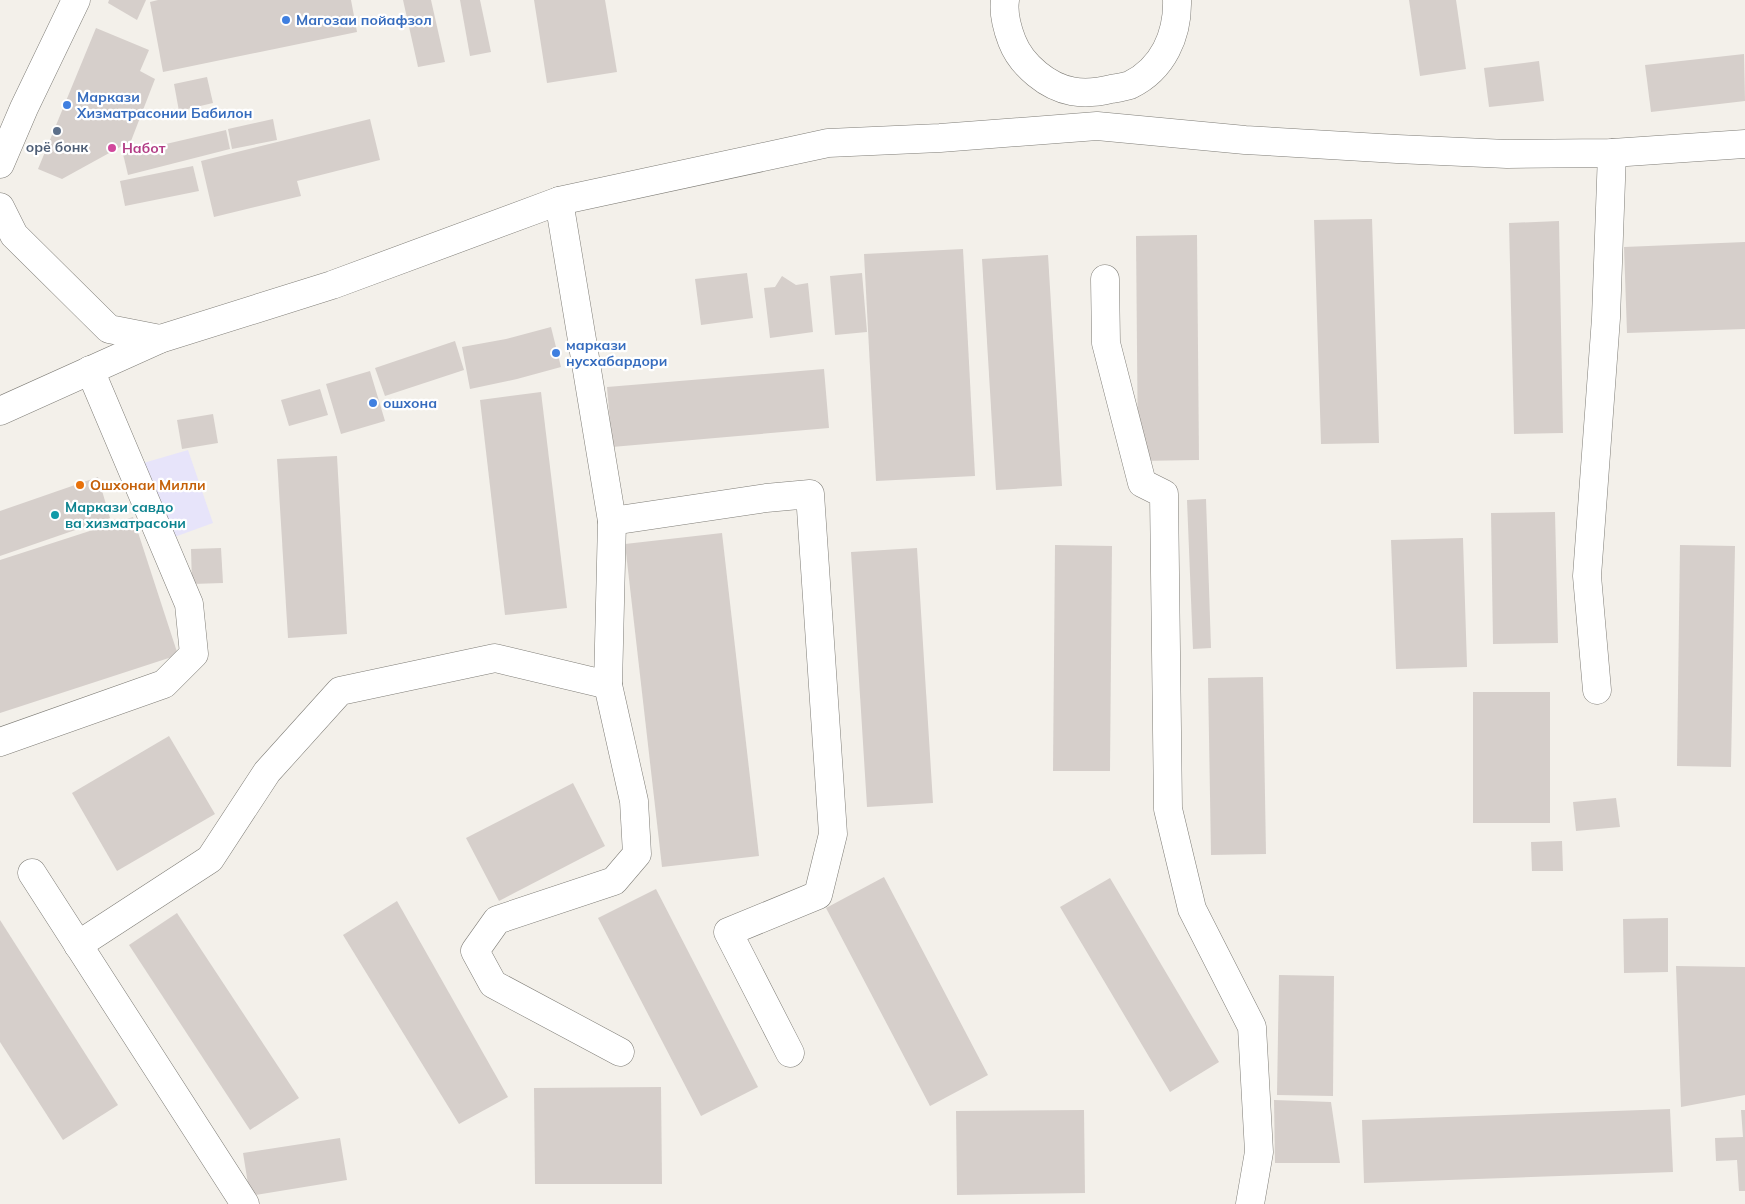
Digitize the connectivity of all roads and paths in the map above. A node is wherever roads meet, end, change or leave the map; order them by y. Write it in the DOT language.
graph roads {
  1 [pos="1005,0"];
  2 [pos="1177,0"];
  3 [pos="72,3"];
  4 [pos="1098,93"];
  5 [pos="1097,126"];
  6 [pos="1745,144"];
  7 [pos="1612,153"];
  8 [pos="0,164"];
  9 [pos="559,201"];
  10 [pos="0,207"];
  11 [pos="1105,279"];
  12 [pos="160,338"];
  13 [pos="90,370"];
  14 [pos="1,408"];
  15 [pos="612,521"];
  16 [pos="608,686"];
  17 [pos="1597,690"];
  18 [pos="0,742"];
  19 [pos="32,873"];
  20 [pos="78,944"];
  21 [pos="620,1052"];
  22 [pos="790,1053"];
  23 [pos="245,1204"];
  24 [pos="1250,1204"];
  1 -- 4 [label="street"];
  2 -- 4 [label="street"];
  3 -- 8 [label="street"];
  4 -- 5 [label="street"];
  5 -- 7 [label="street"];
  5 -- 9 [label="street"];
  6 -- 7 [label="street"];
  7 -- 17 [label="street"];
  9 -- 12 [label="street"];
  9 -- 15 [label="street"];
  10 -- 12 [label="street"];
  11 -- 24 [label="street"];
  12 -- 13 [label="street"];
  13 -- 14 [label="street"];
  13 -- 18 [label="street"];
  15 -- 16 [label="street"];
  15 -- 22 [label="street"];
  16 -- 20 [label="street"];
  16 -- 21 [label="street"];
  19 -- 20 [label="street"];
  20 -- 23 [label="street"];
}
